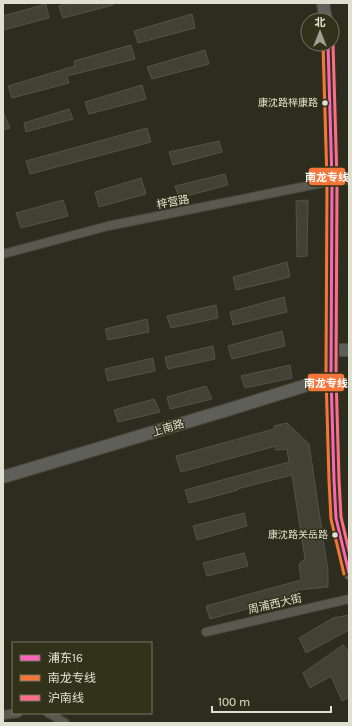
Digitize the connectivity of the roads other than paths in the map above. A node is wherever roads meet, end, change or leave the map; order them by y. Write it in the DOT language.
graph roads {
  1 [pos="328,52"];
  2 [pos="349,180"];
  3 [pos="332,181"];
  4 [pos="3,254"];
  5 [pos="331,350"];
  6 [pos="349,350"];
  7 [pos="331,376"];
  8 [pos="3,477"];
  9 [pos="349,572"];
  10 [pos="349,598"];
  11 [pos="206,632"];
  12 [pos="50,714"];
  13 [pos="65,723"];
  1 -- 3 [label="street"];
  2 -- 3 [label="street, 梓营路"];
  3 -- 4 [label="street, 梓营路"];
  3 -- 5 [label="street"];
  5 -- 6 [label="street"];
  5 -- 7 [label="street"];
  7 -- 8 [label="street, 上南路"];
  7 -- 9 [label="street"];
  10 -- 11 [label="street, 周浦西大街"];
  12 -- 13 [label="street"];
}
